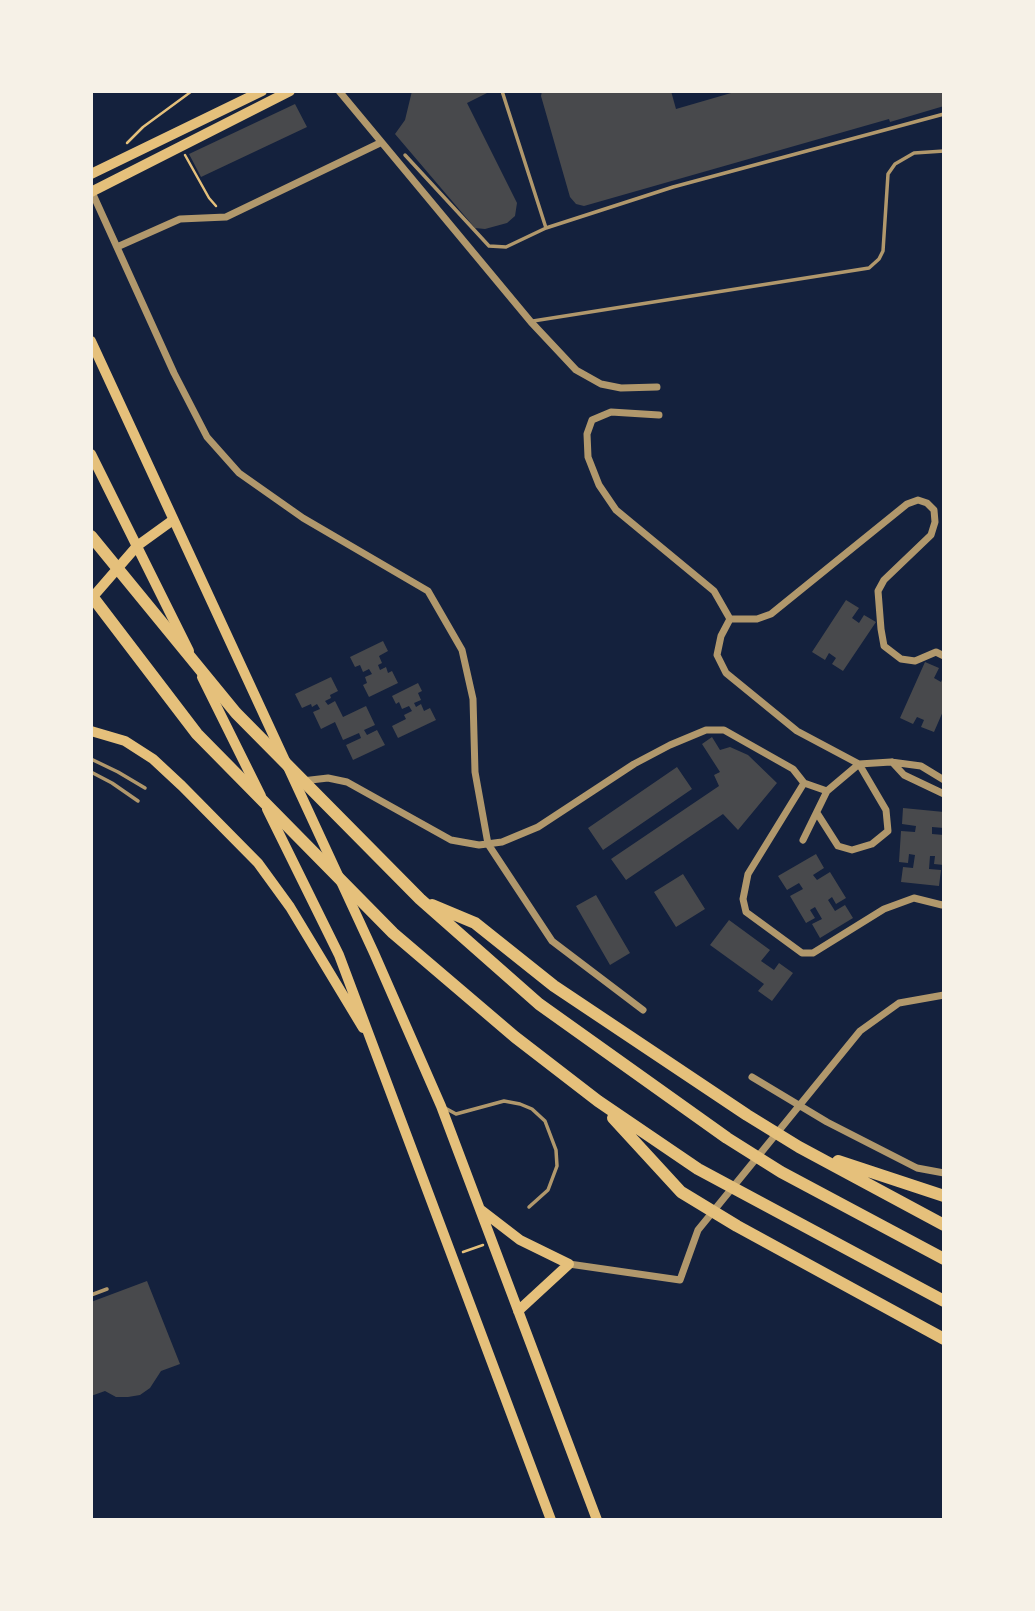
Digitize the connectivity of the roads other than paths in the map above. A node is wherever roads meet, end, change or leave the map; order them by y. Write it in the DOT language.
graph roads {
  1 [pos="262,91"];
  2 [pos="290,91"];
  3 [pos="339,91"];
  4 [pos="503,91"];
  5 [pos="944,114"];
  6 [pos="380,143"];
  7 [pos="944,151"];
  8 [pos="405,155"];
  9 [pos="91,174"];
  10 [pos="91,191"];
  11 [pos="546,228"];
  12 [pos="117,247"];
  13 [pos="531,322"];
  14 [pos="91,341"];
  15 [pos="657,387"];
  16 [pos="659,415"];
  17 [pos="91,454"];
  18 [pos="173,520"];
  19 [pos="91,536"];
  20 [pos="137,546"];
  21 [pos="91,597"];
  22 [pos="730,619"];
  23 [pos="944,656"];
  24 [pos="91,731"];
  25 [pos="91,759"];
  26 [pos="891,762"];
  27 [pos="859,764"];
  28 [pos="91,772"];
  29 [pos="944,780"];
  30 [pos="295,782"];
  31 [pos="804,783"];
  32 [pos="145,789"];
  33 [pos="827,791"];
  34 [pos="944,794"];
  35 [pos="138,801"];
  36 [pos="817,813"];
  37 [pos="803,840"];
  38 [pos="488,844"];
  39 [pos="420,899"];
  40 [pos="944,904"];
  41 [pos="944,995"];
  42 [pos="643,1010"];
  43 [pos="377,1052"];
  44 [pos="752,1077"];
  45 [pos="598,1101"];
  46 [pos="441,1106"];
  47 [pos="799,1147"];
  48 [pos="944,1173"];
  49 [pos="944,1196"];
  50 [pos="529,1207"];
  51 [pos="481,1210"];
  52 [pos="944,1225"];
  53 [pos="944,1259"];
  54 [pos="569,1264"];
  55 [pos="107,1289"];
  56 [pos="91,1295"];
  57 [pos="944,1301"];
  58 [pos="519,1311"];
  59 [pos="944,1339"];
  60 [pos="551,1520"];
  61 [pos="597,1520"];
  1 -- 9 [label="main road"];
  2 -- 10 [label="main road"];
  3 -- 6 [label="street"];
  4 -- 11 [label="lane"];
  5 -- 11 [label="lane"];
  6 -- 12 [label="street"];
  6 -- 13 [label="street"];
  7 -- 13 [label="lane"];
  8 -- 11 [label="lane"];
  10 -- 12 [label="street"];
  12 -- 38 [label="street"];
  13 -- 15 [label="street"];
  14 -- 18 [label="main road"];
  16 -- 22 [label="street"];
  17 -- 20 [label="main road"];
  18 -- 20 [label="main road"];
  18 -- 30 [label="main road"];
  19 -- 39 [label="highway"];
  20 -- 21 [label="main road"];
  20 -- 43 [label="main road"];
  21 -- 45 [label="highway"];
  22 -- 23 [label="street"];
  22 -- 27 [label="street"];
  24 -- 43 [label="main road"];
  25 -- 32 [label="lane"];
  26 -- 27 [label="street"];
  26 -- 29 [label="street"];
  26 -- 34 [label="street"];
  27 -- 33 [label="street"];
  27 -- 36 [label="street"];
  28 -- 35 [label="lane"];
  30 -- 38 [label="street"];
  30 -- 46 [label="main road"];
  31 -- 33 [label="street"];
  31 -- 38 [label="street"];
  31 -- 40 [label="street"];
  33 -- 36 [label="street"];
  36 -- 37 [label="street"];
  38 -- 42 [label="street"];
  39 -- 47 [label="highway"];
  39 -- 53 [label="highway"];
  41 -- 54 [label="street"];
  43 -- 60 [label="main road"];
  44 -- 48 [label="street"];
  45 -- 57 [label="highway"];
  45 -- 59 [label="highway"];
  46 -- 50 [label="lane"];
  46 -- 51 [label="main road"];
  47 -- 49 [label="highway"];
  47 -- 52 [label="highway"];
  51 -- 54 [label="main road"];
  51 -- 58 [label="main road"];
  54 -- 58 [label="main road"];
  55 -- 56 [label="lane"];
  58 -- 61 [label="main road"];
}
